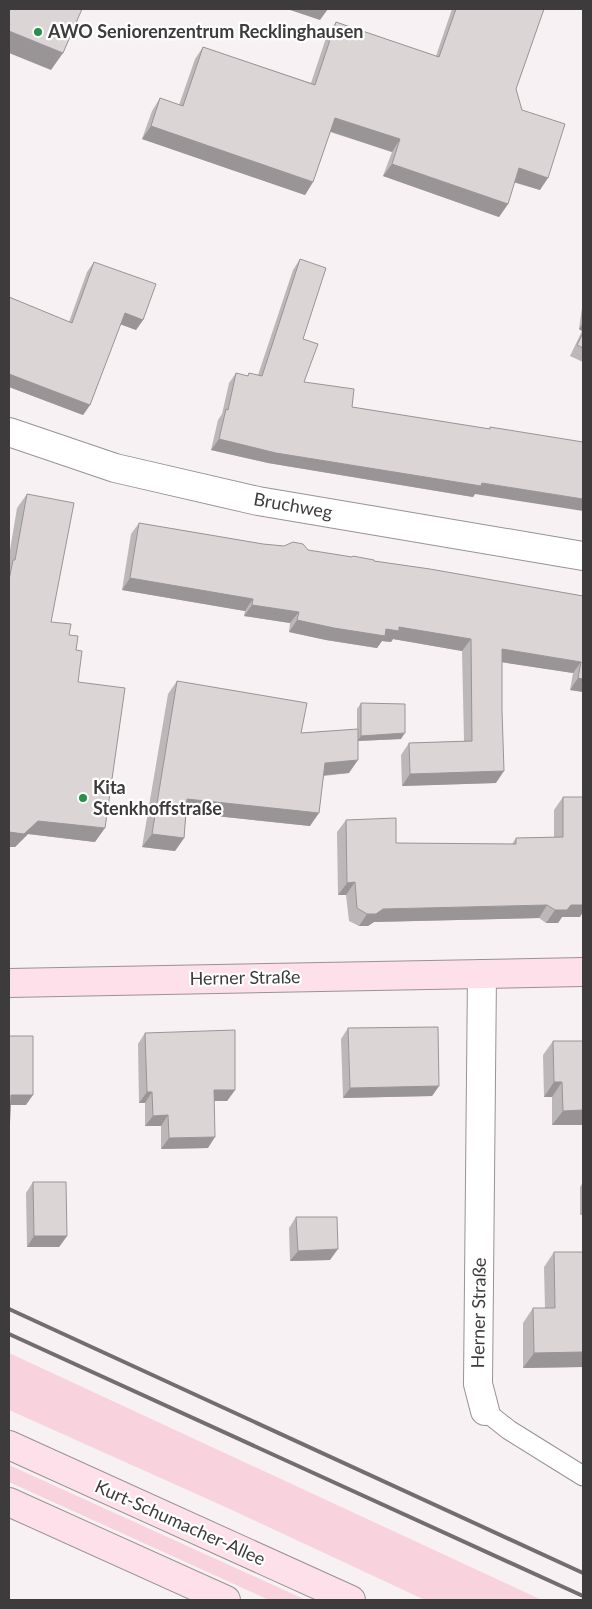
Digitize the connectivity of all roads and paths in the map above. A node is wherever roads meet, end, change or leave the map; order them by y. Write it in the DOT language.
graph roads {
  1 [pos="9,432"];
  2 [pos="583,556"];
  3 [pos="583,972"];
  4 [pos="482,974"];
  5 [pos="9,983"];
  6 [pos="485,1411"];
  7 [pos="9,1445"];
  8 [pos="583,1476"];
  9 [pos="9,1502"];
  10 [pos="226,1600"];
  11 [pos="351,1600"];
  1 -- 2 [label="street, Bruchweg"];
  3 -- 4 [label="main road, Herner Straße"];
  4 -- 5 [label="main road, Herner Straße"];
  4 -- 6 [label="street, Herner Straße"];
  6 -- 8 [label="lane"];
  7 -- 11 [label="main road, Kurt-Schumacher-Allee"];
  9 -- 10 [label="main road"];
}
